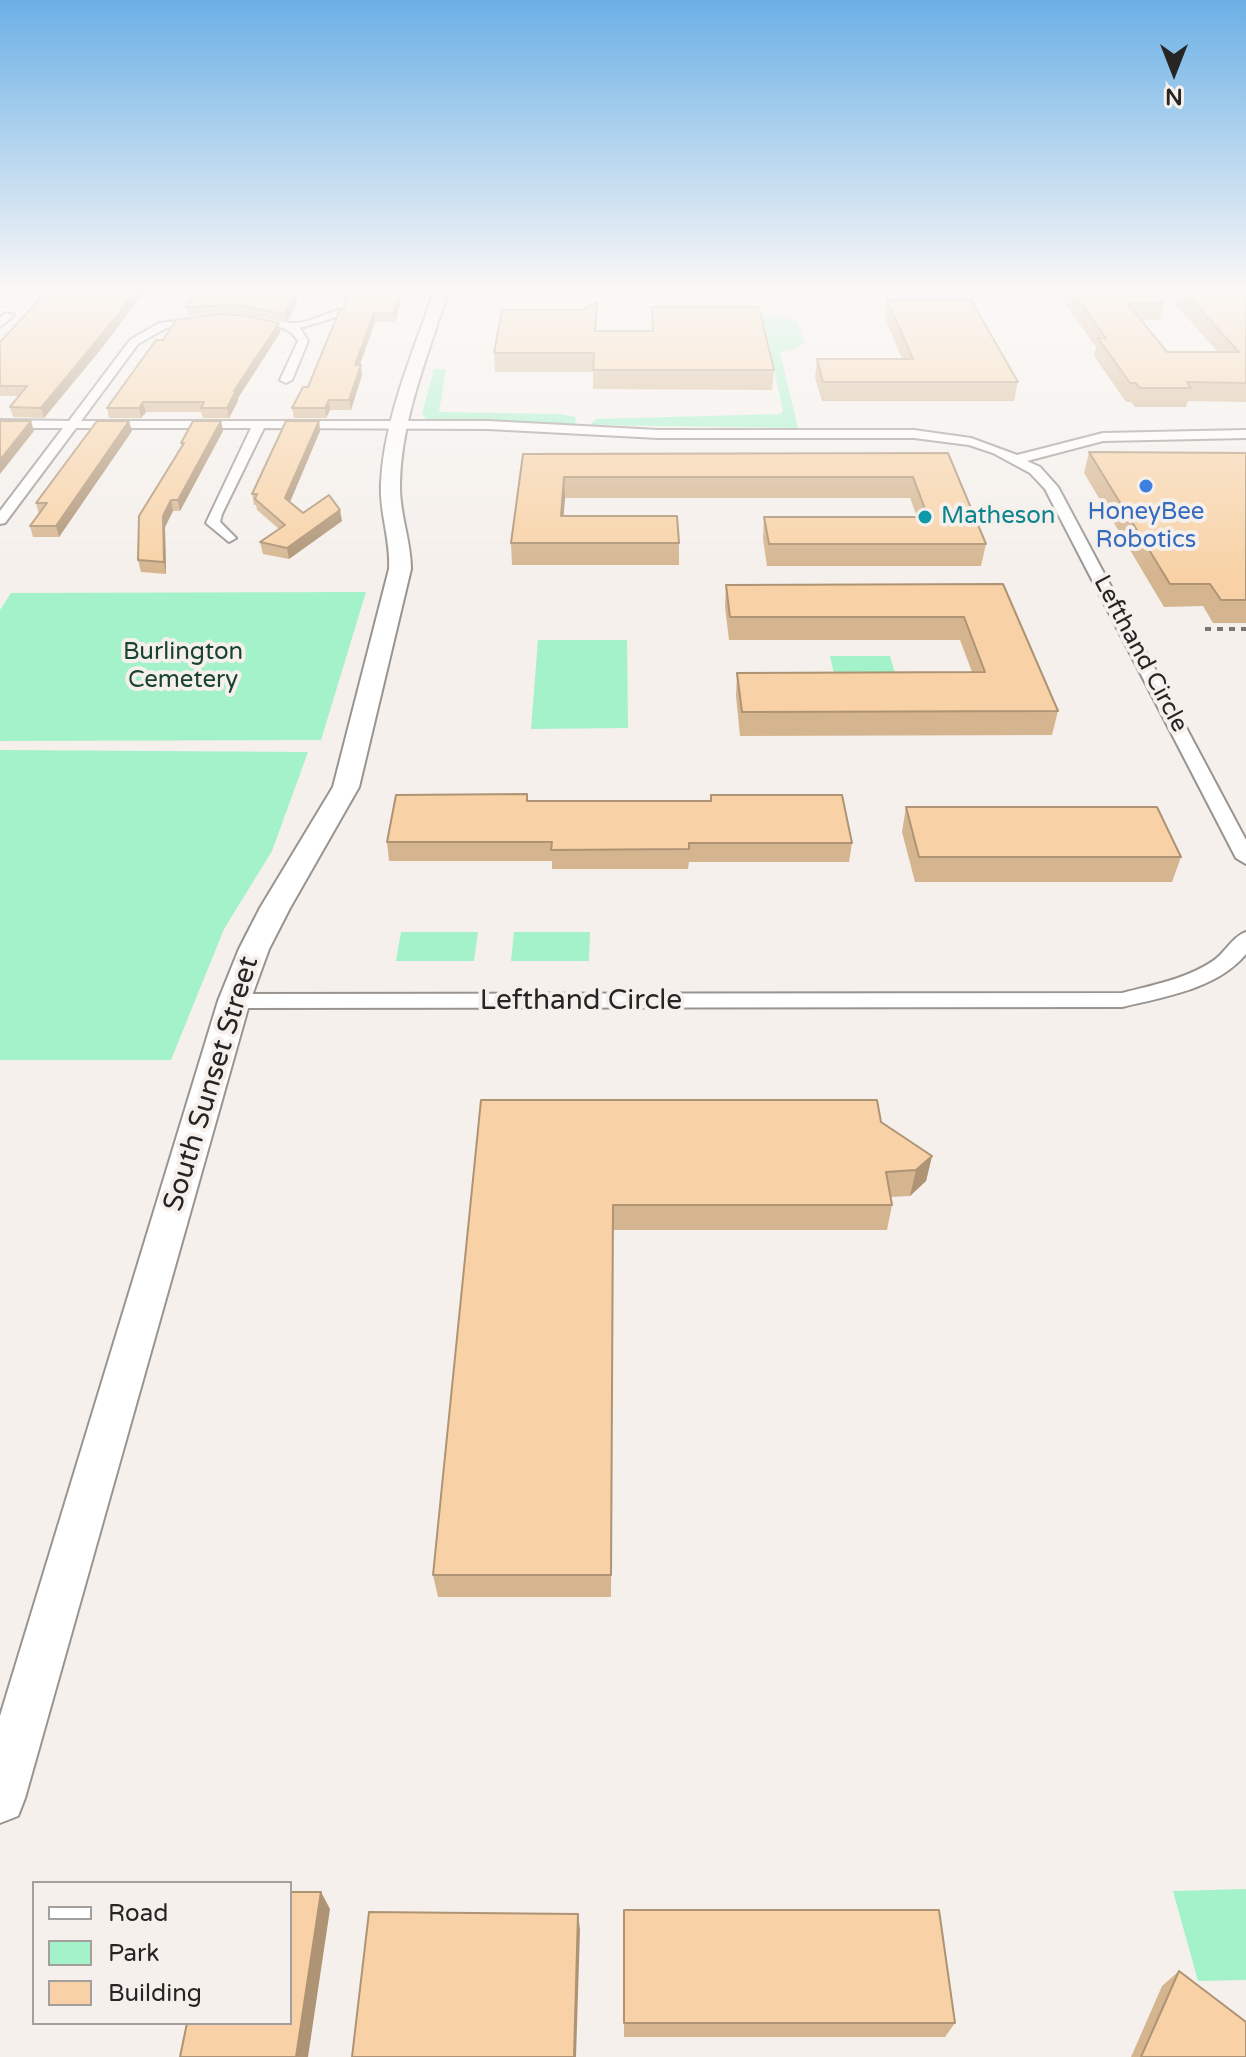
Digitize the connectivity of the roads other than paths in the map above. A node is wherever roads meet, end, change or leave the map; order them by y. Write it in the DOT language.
graph roads {
  1 [pos="102,384"];
  2 [pos="414,384"];
  3 [pos="0,424"];
  4 [pos="71,424"];
  5 [pos="259,425"];
  6 [pos="402,425"];
  7 [pos="1246,434"];
  8 [pos="1018,459"];
  9 [pos="0,520"];
  10 [pos="229,538"];
  11 [pos="1246,858"];
  12 [pos="1246,939"];
  13 [pos="234,1001"];
  14 [pos="0,1798"];
  1 -- 4 [label="street"];
  2 -- 6 [label="street, South Sunset Street"];
  3 -- 4 [label="street, Lefthand Circle"];
  4 -- 5 [label="street, Lefthand Circle"];
  4 -- 9 [label="street"];
  5 -- 6 [label="street, Lefthand Circle"];
  5 -- 10 [label="street"];
  6 -- 8 [label="street, Lefthand Circle"];
  6 -- 13 [label="street, South Sunset Street"];
  7 -- 8 [label="street"];
  8 -- 11 [label="street, Lefthand Circle"];
  12 -- 13 [label="street, Lefthand Circle"];
  13 -- 14 [label="street, South Sunset Street"];
}
